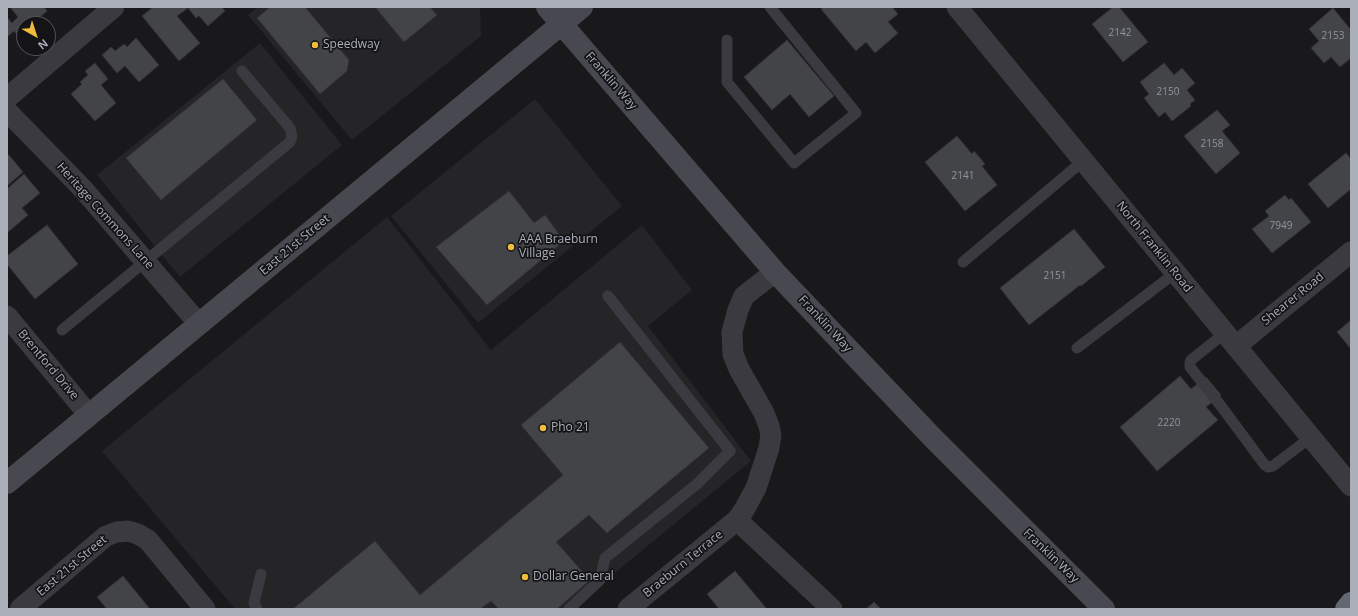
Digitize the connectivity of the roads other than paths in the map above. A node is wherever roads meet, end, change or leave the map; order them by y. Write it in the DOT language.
graph roads {
  1 [pos="114,7"];
  2 [pos="547,7"];
  3 [pos="582,7"];
  4 [pos="770,7"];
  5 [pos="957,7"];
  6 [pos="562,24"];
  7 [pos="727,40"];
  8 [pos="242,71"];
  9 [pos="7,98"];
  10 [pos="7,111"];
  11 [pos="1083,161"];
  12 [pos="1351,252"];
  13 [pos="146,262"];
  14 [pos="963,262"];
  15 [pos="776,272"];
  16 [pos="1175,273"];
  17 [pos="608,296"];
  18 [pos="7,316"];
  19 [pos="199,324"];
  20 [pos="62,330"];
  21 [pos="1230,340"];
  22 [pos="1077,348"];
  23 [pos="89,415"];
  24 [pos="1311,437"];
  25 [pos="7,483"];
  26 [pos="1351,486"];
  27 [pos="737,520"];
  28 [pos="261,574"];
  29 [pos="1351,603"];
  30 [pos="20,609"];
  31 [pos="205,609"];
  32 [pos="257,609"];
  33 [pos="569,609"];
  34 [pos="628,609"];
  35 [pos="832,609"];
  36 [pos="1104,609"];
  37 [pos="1346,609"];
  1 -- 9 [label="street"];
  2 -- 6 [label="main road"];
  3 -- 6 [label="main road, East 21st Street"];
  4 -- 7 [label="lane"];
  5 -- 11 [label="street, North Franklin Road"];
  6 -- 15 [label="main road, Franklin Way"];
  6 -- 19 [label="main road, East 21st Street"];
  8 -- 13 [label="lane"];
  10 -- 13 [label="street, Heritage Commons Lane"];
  11 -- 14 [label="lane"];
  11 -- 16 [label="street, North Franklin Road"];
  12 -- 21 [label="street, Shearer Road"];
  13 -- 19 [label="street, Heritage Commons Lane"];
  13 -- 20 [label="lane"];
  15 -- 27 [label="street, Braeburn Terrace"];
  15 -- 36 [label="main road, Franklin Way"];
  16 -- 21 [label="street, North Franklin Road"];
  16 -- 22 [label="lane"];
  17 -- 33 [label="lane"];
  18 -- 23 [label="street, Brentford Drive"];
  19 -- 23 [label="main road, East 21st Street"];
  21 -- 24 [label="street, North Franklin Road"];
  21 -- 24 [label="lane"];
  23 -- 25 [label="main road, East 21st Street"];
  24 -- 26 [label="street, North Franklin Road"];
  27 -- 34 [label="street, Braeburn Terrace"];
  27 -- 35 [label="street"];
  28 -- 32 [label="lane"];
  29 -- 37 [label="highway"];
  30 -- 31 [label="street, East 21st Street"];
}
